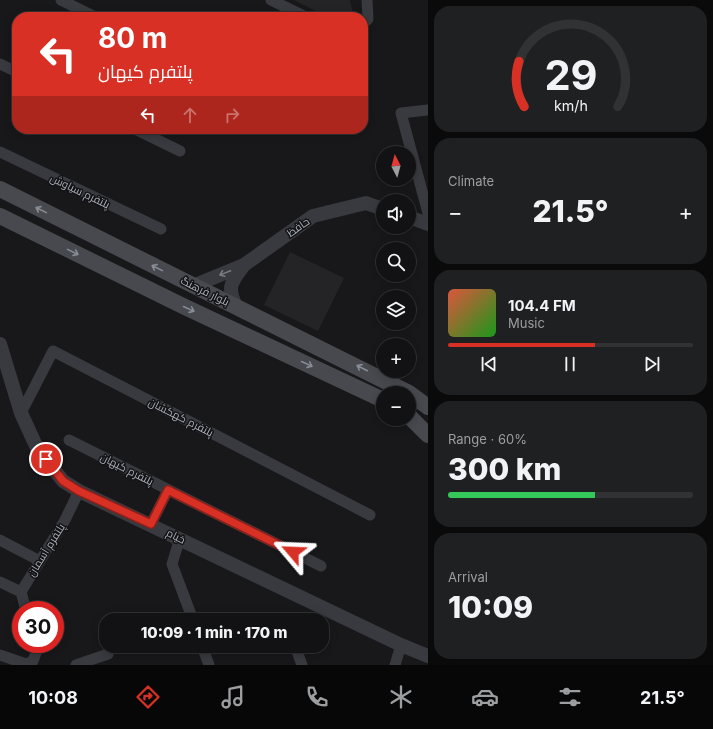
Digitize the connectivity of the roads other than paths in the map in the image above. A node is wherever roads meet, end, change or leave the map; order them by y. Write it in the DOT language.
graph roads {
  1 [pos="60,0"];
  2 [pos="271,0"];
  3 [pos="366,0"];
  4 [pos="85,12"];
  5 [pos="296,12"];
  6 [pos="367,12"];
  7 [pos="0,64"];
  8 [pos="12,70"];
  9 [pos="428,110"];
  10 [pos="145,134"];
  11 [pos="180,151"];
  12 [pos="0,152"];
  13 [pos="0,189"];
  14 [pos="376,207"];
  15 [pos="428,213"];
  16 [pos="0,216"];
  17 [pos="416,220"];
  18 [pos="428,224"];
  19 [pos="161,230"];
  20 [pos="244,265"];
  21 [pos="193,286"];
  22 [pos="236,306"];
  23 [pos="0,344"];
  24 [pos="395,386"];
  25 [pos="376,397"];
  26 [pos="416,398"];
  27 [pos="428,406"];
  28 [pos="21,412"];
  29 [pos="416,423"];
  30 [pos="428,435"];
  31 [pos="69,440"];
  32 [pos="79,491"];
  33 [pos="370,514"];
  34 [pos="151,524"];
  35 [pos="180,538"];
  36 [pos="0,540"];
  37 [pos="40,561"];
  38 [pos="0,582"];
  39 [pos="21,592"];
  40 [pos="24,601"];
  41 [pos="190,613"];
  42 [pos="402,645"];
  43 [pos="35,653"];
  44 [pos="37,653"];
  45 [pos="205,653"];
  46 [pos="298,653"];
  47 [pos="108,654"];
  48 [pos="0,655"];
  49 [pos="428,656"];
  50 [pos="40,665"];
  51 [pos="76,665"];
  52 [pos="209,665"];
  53 [pos="302,665"];
  54 [pos="395,665"];
  1 -- 4 [label="street"];
  2 -- 5 [label="street"];
  3 -- 6 [label="street"];
  7 -- 8 [label="street"];
  9 -- 15 [label="street"];
  10 -- 11 [label="street"];
  12 -- 19 [label="street, پلتفرم سیاوش"];
  21 -- 13 [label="main road, بلوار فرهنگ, one-way"];
  14 -- 20 [label="street, حافظ"];
  16 -- 25 [label="main road, بلوار فرهنگ, one-way"];
  17 -- 18 [label="street"];
  20 -- 21 [label="street, one-way"];
  20 -- 22 [label="street"];
  21 -- 22 [label="main road, بلوار فرهنگ"];
  24 -- 22 [label="main road, بلوار فرهنگ, one-way"];
  23 -- 28 [label="street, خیام"];
  26 -- 27 [label="main road, بلوار فرهنگ"];
  28 -- 32 [label="street, خیام"];
  28 -- 33 [label="street, پلتفرم کهکشان"];
  29 -- 30 [label="main road"];
  31 -- 34 [label="street, پلتفرم کیهان"];
  32 -- 34 [label="street, خیام"];
  32 -- 37 [label="street, پلتفرم آسمان"];
  34 -- 35 [label="street, خیام"];
  35 -- 41 [label="street"];
  35 -- 42 [label="street, خیام"];
  36 -- 37 [label="street"];
  37 -- 39 [label="street, پلتفرم آسمان"];
  38 -- 39 [label="street"];
  39 -- 40 [label="street"];
  42 -- 49 [label="street, خیام"];
  42 -- 54 [label="street"];
  43 -- 48 [label="street"];
  44 -- 50 [label="street"];
  45 -- 52 [label="street"];
  46 -- 53 [label="street"];
  47 -- 51 [label="street"];
}
